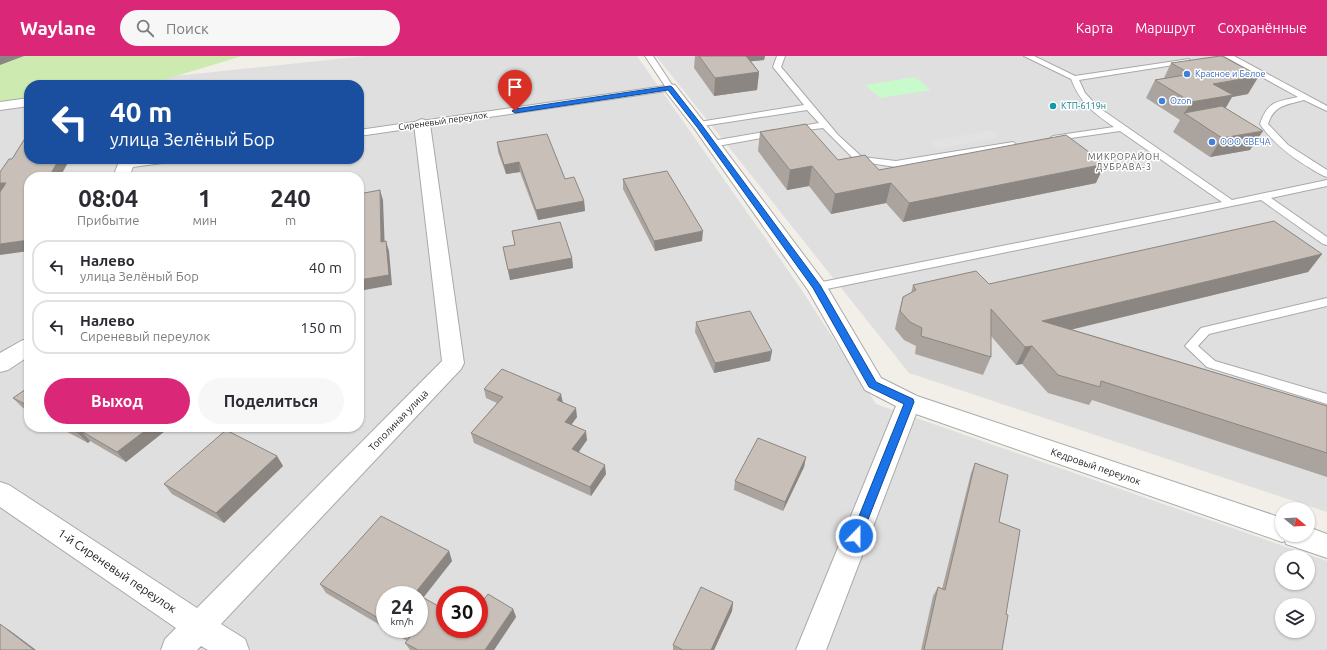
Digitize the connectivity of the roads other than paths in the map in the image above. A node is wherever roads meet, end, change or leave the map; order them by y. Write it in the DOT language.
graph roads {
  1 [pos="649,56"];
  2 [pos="781,56"];
  3 [pos="1028,56"];
  4 [pos="1228,56"];
  5 [pos="1192,61"];
  6 [pos="1074,78"];
  7 [pos="670,88"];
  8 [pos="1305,97"];
  9 [pos="24,103"];
  10 [pos="0,106"];
  11 [pos="809,107"];
  12 [pos="1327,109"];
  13 [pos="422,124"];
  14 [pos="825,124"];
  15 [pos="699,125"];
  16 [pos="1121,128"];
  17 [pos="364,132"];
  18 [pos="1044,140"];
  19 [pos="712,144"];
  20 [pos="1020,144"];
  21 [pos="142,164"];
  22 [pos="125,167"];
  23 [pos="1327,174"];
  24 [pos="1327,183"];
  25 [pos="1263,197"];
  26 [pos="1229,203"];
  27 [pos="1327,242"];
  28 [pos="817,287"];
  29 [pos="1327,302"];
  30 [pos="24,349"];
  31 [pos="0,364"];
  32 [pos="1327,398"];
  33 [pos="910,402"];
  34 [pos="0,493"];
  35 [pos="1275,528"];
  36 [pos="1315,542"];
  37 [pos="1327,546"];
  38 [pos="200,626"];
  39 [pos="176,650"];
  40 [pos="234,650"];
  41 [pos="811,650"];
  1 -- 7 [label="lane"];
  2 -- 11 [label="lane"];
  3 -- 6 [label="lane"];
  4 -- 8 [label="lane"];
  5 -- 6 [label="lane"];
  6 -- 16 [label="lane"];
  7 -- 13 [label="lane, Сиреневый переулок"];
  7 -- 15 [label="street, Кедровый переулок"];
  8 -- 12 [label="lane"];
  8 -- 23 [label="lane"];
  9 -- 10 [label="street"];
  11 -- 14 [label="lane"];
  11 -- 15 [label="lane"];
  13 -- 17 [label="lane, Сиреневый переулок"];
  13 -- 38 [label="street, Тополиная улица"];
  14 -- 19 [label="lane"];
  14 -- 20 [label="lane"];
  15 -- 19 [label="street, Кедровый переулок"];
  16 -- 18 [label="lane"];
  16 -- 26 [label="lane"];
  19 -- 28 [label="street, Кедровый переулок"];
  21 -- 22 [label="lane"];
  24 -- 25 [label="lane"];
  25 -- 26 [label="lane"];
  25 -- 27 [label="lane"];
  26 -- 28 [label="lane"];
  28 -- 33 [label="street, Кедровый переулок"];
  29 -- 32 [label="lane"];
  30 -- 31 [label="street"];
  33 -- 35 [label="street, Кедровый переулок"];
  33 -- 41 [label="street"];
  34 -- 38 [label="street, 1-й Сиреневый переулок"];
  36 -- 37 [label="street"];
  38 -- 39 [label="street, Тополиная улица"];
  38 -- 40 [label="street, 1-й Сиреневый переулок"];
}
